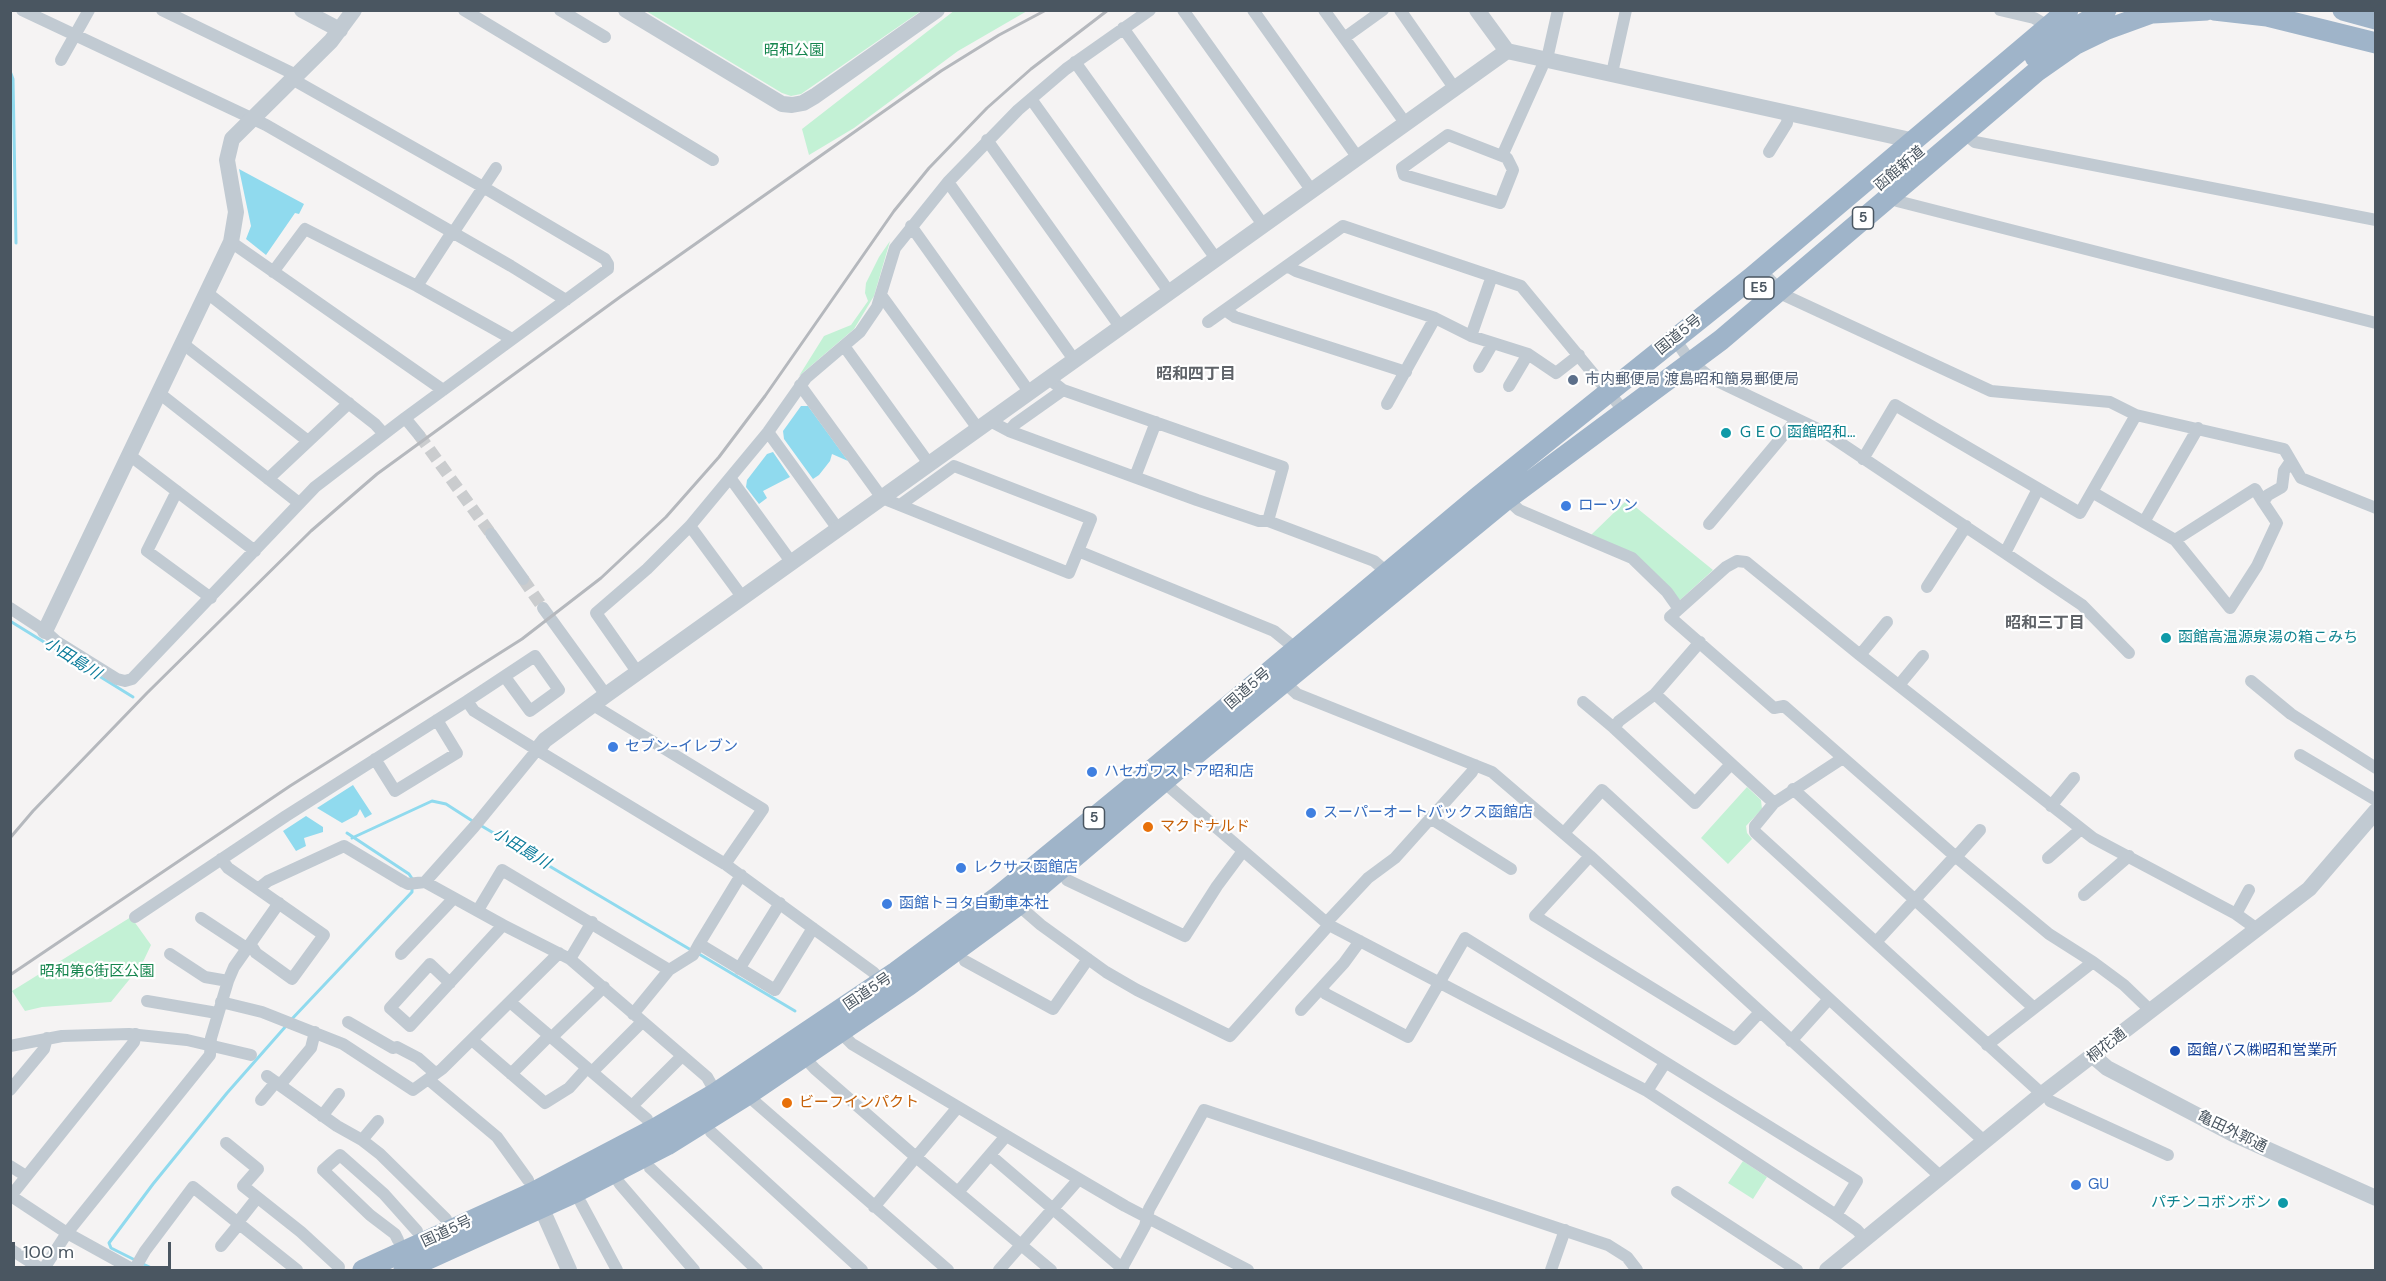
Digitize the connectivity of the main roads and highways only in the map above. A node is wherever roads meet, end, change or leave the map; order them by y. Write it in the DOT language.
graph roads {
  1 [pos="2067,10"];
  2 [pos="2131,10"];
  3 [pos="2207,10"];
  4 [pos="2214,10"];
  5 [pos="2294,10"];
  6 [pos="2343,10"];
  7 [pos="2156,12"];
  8 [pos="2376,18"];
  9 [pos="2105,20"];
  10 [pos="2376,29"];
  11 [pos="2376,43"];
  12 [pos="1769,280"];
  13 [pos="1686,355"];
  14 [pos="1609,392"];
  15 [pos="1394,579"];
  16 [pos="1157,776"];
  17 [pos="889,988"];
  18 [pos="833,1025"];
  19 [pos="535,1193"];
  20 [pos="363,1270"];
  21 [pos="405,1270"];
  1 -- 12 [label="highway, 国道5号 / 5"];
  2 -- 9 [label="highway, 国道5号 / 5"];
  3 -- 7 [label="highway, 5"];
  4 -- 11 [label="highway"];
  5 -- 10 [label="highway"];
  6 -- 8 [label="highway"];
  7 -- 9 [label="highway, 国道5号 / 5"];
  9 -- 12 [label="highway, 国道5号 / 5"];
  9 -- 12 [label="highway, 函館新道 / E5"];
  12 -- 13 [label="highway, 函館新道 / E5"];
  12 -- 14 [label="highway, 国道5号 / 5"];
  13 -- 14 [label="highway, 函館新道 / E5"];
  13 -- 15 [label="highway, 国道5号 / 5"];
  14 -- 15 [label="highway, 国道5号 / 5"];
  15 -- 16 [label="highway, 国道5号 / 5"];
  15 -- 16 [label="highway, 国道5号 / 5"];
  16 -- 17 [label="highway, 国道5号 / 5"];
  16 -- 17 [label="highway, 国道5号 / 5"];
  17 -- 18 [label="highway, 国道5号 / 5"];
  18 -- 19 [label="highway, 国道5号 / 5"];
  18 -- 19 [label="highway, 国道5号 / 5"];
  19 -- 20 [label="highway, 国道5号 / 5"];
  19 -- 21 [label="highway, 国道5号 / 5"];
}
